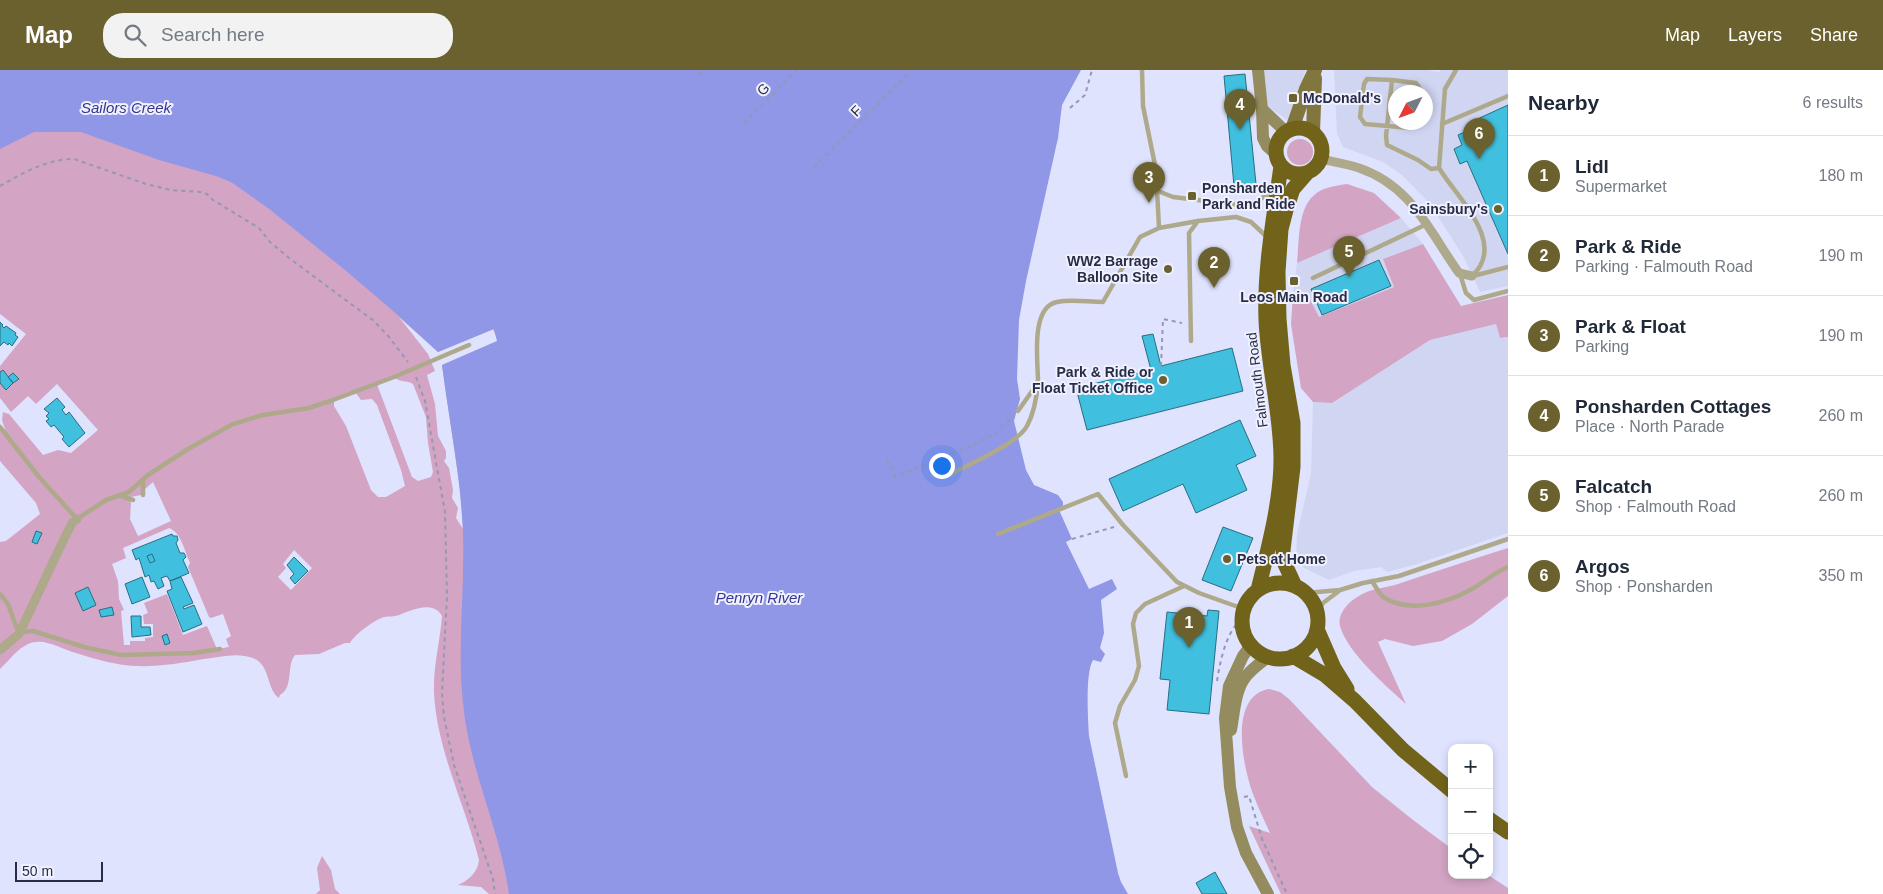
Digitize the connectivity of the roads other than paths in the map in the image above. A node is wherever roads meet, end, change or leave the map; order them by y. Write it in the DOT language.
graph roads {
  1 [pos="1142,70"];
  2 [pos="1258,70"];
  3 [pos="1316,70"];
  4 [pos="1456,70"];
  5 [pos="1392,80"];
  6 [pos="1418,85"];
  7 [pos="1508,96"];
  8 [pos="1262,109"];
  9 [pos="1442,124"];
  10 [pos="1387,126"];
  11 [pos="1289,130"];
  12 [pos="1313,132"];
  13 [pos="1321,159"];
  14 [pos="1278,160"];
  15 [pos="1439,168"];
  16 [pos="1306,174"];
  17 [pos="1278,189"];
  18 [pos="1158,191"];
  19 [pos="1198,221"];
  20 [pos="1428,224"];
  21 [pos="1160,228"];
  22 [pos="1270,240"];
  23 [pos="1508,267"];
  24 [pos="1459,273"];
  25 [pos="1472,276"];
  26 [pos="1313,278"];
  27 [pos="1508,291"];
  28 [pos="1191,341"];
  29 [pos="469,345"];
  30 [pos="1038,383"];
  31 [pos="1018,411"];
  32 [pos="0,427"];
  33 [pos="951,474"];
  34 [pos="143,481"];
  35 [pos="120,495"];
  36 [pos="143,495"];
  37 [pos="133,500"];
  38 [pos="77,518"];
  39 [pos="998,534"];
  40 [pos="1508,539"];
  41 [pos="1508,567"];
  42 [pos="1372,581"];
  43 [pos="1184,586"];
  44 [pos="1300,589"];
  45 [pos="1258,590"];
  46 [pos="1340,590"];
  47 [pos="0,594"];
  48 [pos="1244,609"];
  49 [pos="1317,613"];
  50 [pos="1317,629"];
  51 [pos="20,634"];
  52 [pos="1251,645"];
  53 [pos="220,649"];
  54 [pos="0,650"];
  55 [pos="1293,656"];
  56 [pos="1268,657"];
  57 [pos="1355,701"];
  58 [pos="1228,747"];
  59 [pos="1126,776"];
  60 [pos="1451,789"];
  61 [pos="1493,822"];
  62 [pos="1508,832"];
  63 [pos="1268,894"];
  1 -- 18 [label="lane"];
  2 -- 8 [label="main road"];
  3 -- 11 [label="main road"];
  3 -- 12 [label="main road"];
  4 -- 9 [label="lane"];
  5 -- 6 [label="lane"];
  5 -- 10 [label="lane"];
  5 -- 10 [label="lane"];
  7 -- 9 [label="lane"];
  8 -- 11 [label="main road"];
  8 -- 14 [label="main road"];
  9 -- 15 [label="lane"];
  10 -- 15 [label="lane"];
  11 -- 12 [label="highway"];
  11 -- 14 [label="highway, Falmouth Road"];
  12 -- 13 [label="highway"];
  13 -- 16 [label="highway, Falmouth Road"];
  13 -- 20 [label="street"];
  14 -- 16 [label="highway"];
  14 -- 17 [label="highway, Falmouth Road"];
  15 -- 25 [label="lane"];
  16 -- 44 [label="highway, Falmouth Road"];
  17 -- 18 [label="lane"];
  17 -- 22 [label="highway, Falmouth Road"];
  18 -- 21 [label="lane"];
  19 -- 21 [label="lane"];
  19 -- 22 [label="lane"];
  19 -- 28 [label="lane"];
  20 -- 24 [label="street"];
  20 -- 26 [label="lane"];
  21 -- 30 [label="lane"];
  22 -- 45 [label="highway, Falmouth Road"];
  23 -- 25 [label="lane"];
  24 -- 25 [label="street"];
  24 -- 27 [label="lane"];
  29 -- 34 [label="lane"];
  30 -- 31 [label="lane"];
  30 -- 33 [label="lane"];
  32 -- 38 [label="lane"];
  34 -- 35 [label="lane"];
  34 -- 36 [label="lane"];
  35 -- 37 [label="lane"];
  35 -- 38 [label="lane"];
  38 -- 51 [label="street"];
  39 -- 43 [label="lane"];
  40 -- 42 [label="lane"];
  41 -- 42 [label="lane"];
  42 -- 46 [label="lane"];
  43 -- 48 [label="lane"];
  43 -- 59 [label="lane"];
  44 -- 45 [label="highway"];
  44 -- 46 [label="lane"];
  44 -- 49 [label="highway, Falmouth Road"];
  45 -- 48 [label="highway, Falmouth Road"];
  46 -- 49 [label="lane"];
  47 -- 51 [label="lane"];
  48 -- 52 [label="highway"];
  49 -- 50 [label="highway, Falmouth Road"];
  50 -- 55 [label="highway"];
  50 -- 57 [label="highway"];
  51 -- 53 [label="lane"];
  51 -- 54 [label="street"];
  52 -- 56 [label="highway"];
  52 -- 58 [label="main road"];
  55 -- 56 [label="highway"];
  55 -- 57 [label="highway"];
  56 -- 58 [label="main road"];
  57 -- 60 [label="highway"];
  58 -- 63 [label="main road"];
  61 -- 62 [label="highway"];
}
